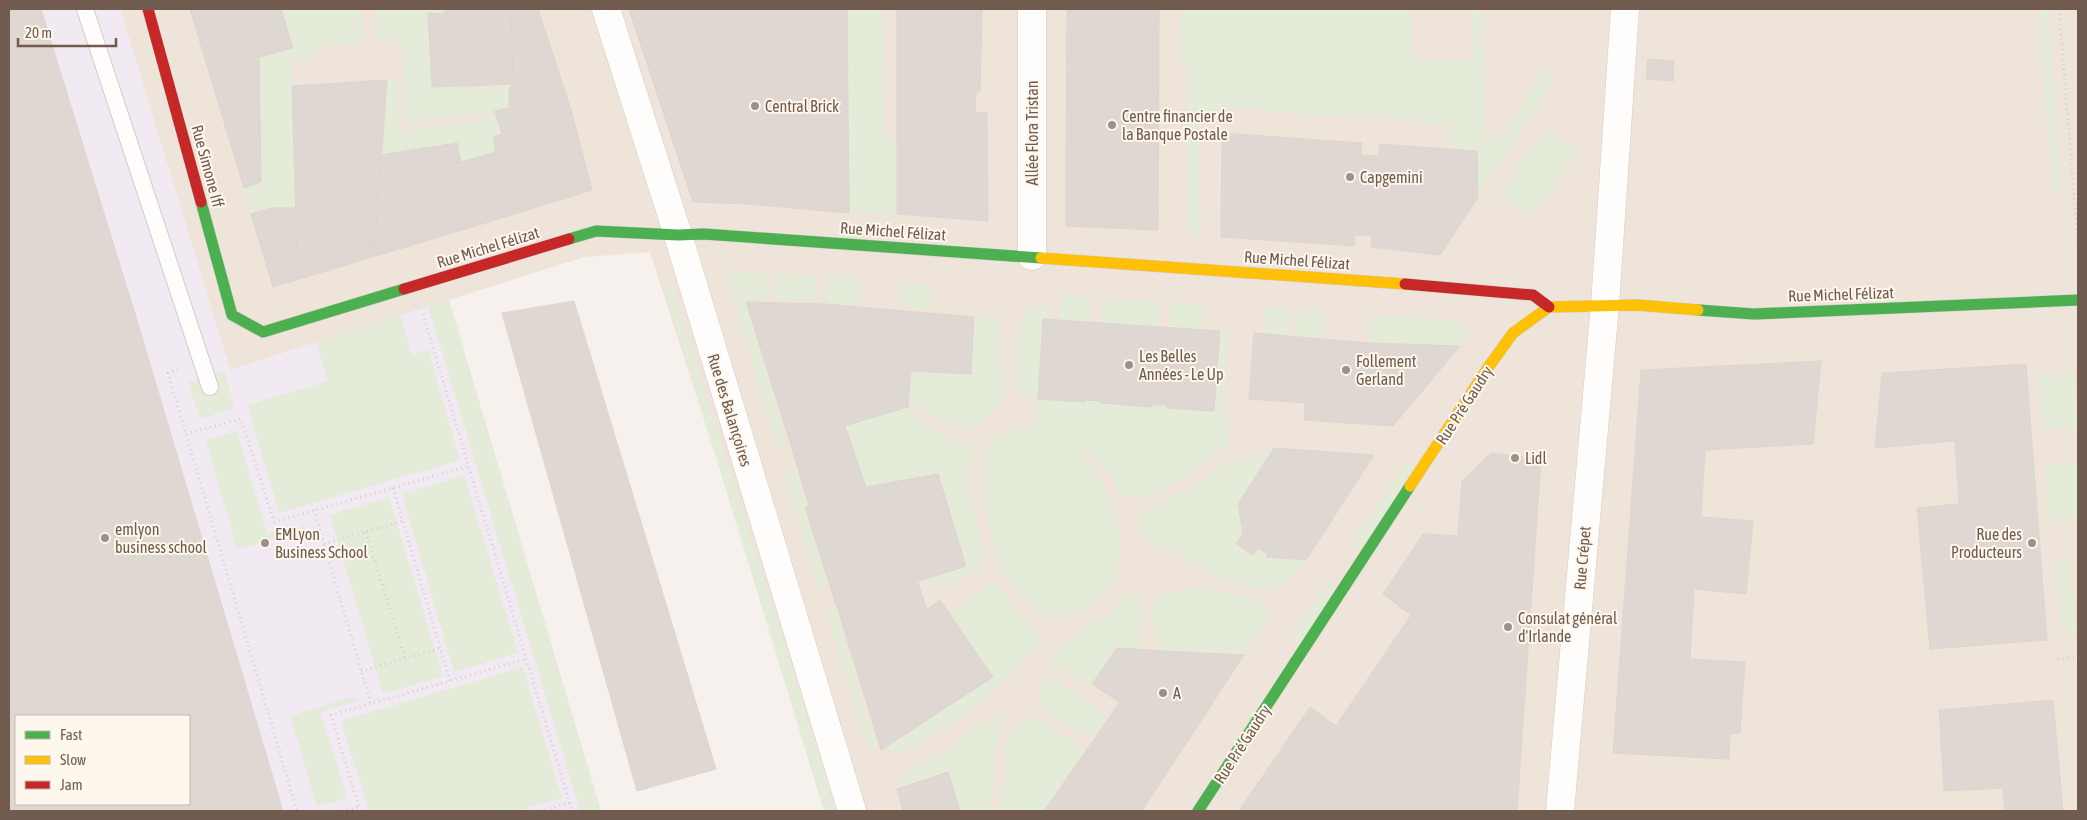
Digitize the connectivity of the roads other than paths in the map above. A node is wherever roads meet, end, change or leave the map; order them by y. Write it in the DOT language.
graph roads {
  1 [pos="85,9"];
  2 [pos="148,9"];
  3 [pos="606,9"];
  4 [pos="1032,9"];
  5 [pos="1625,9"];
  6 [pos="678,235"];
  7 [pos="1032,256"];
  8 [pos="2078,300"];
  9 [pos="1606,305"];
  10 [pos="1549,307"];
  11 [pos="247,323"];
  12 [pos="210,387"];
  13 [pos="852,811"];
  14 [pos="1198,811"];
  15 [pos="1560,811"];
  1 -- 12 [label="lane"];
  2 -- 11 [label="street, Rue Simone Iff"];
  3 -- 6 [label="street, Rue des Balançoires"];
  4 -- 7 [label="street, Allée Flora Tristan"];
  5 -- 9 [label="street"];
  6 -- 7 [label="street, Rue Michel Félizat"];
  6 -- 11 [label="street, Rue Michel Félizat"];
  6 -- 13 [label="street, Rue des Balançoires"];
  7 -- 10 [label="street, Rue Michel Félizat"];
  8 -- 9 [label="street, Rue Michel Félizat"];
  9 -- 10 [label="street"];
  9 -- 15 [label="street, Rue Crépet"];
  10 -- 14 [label="street, Rue Pré Gaudry"];
}
